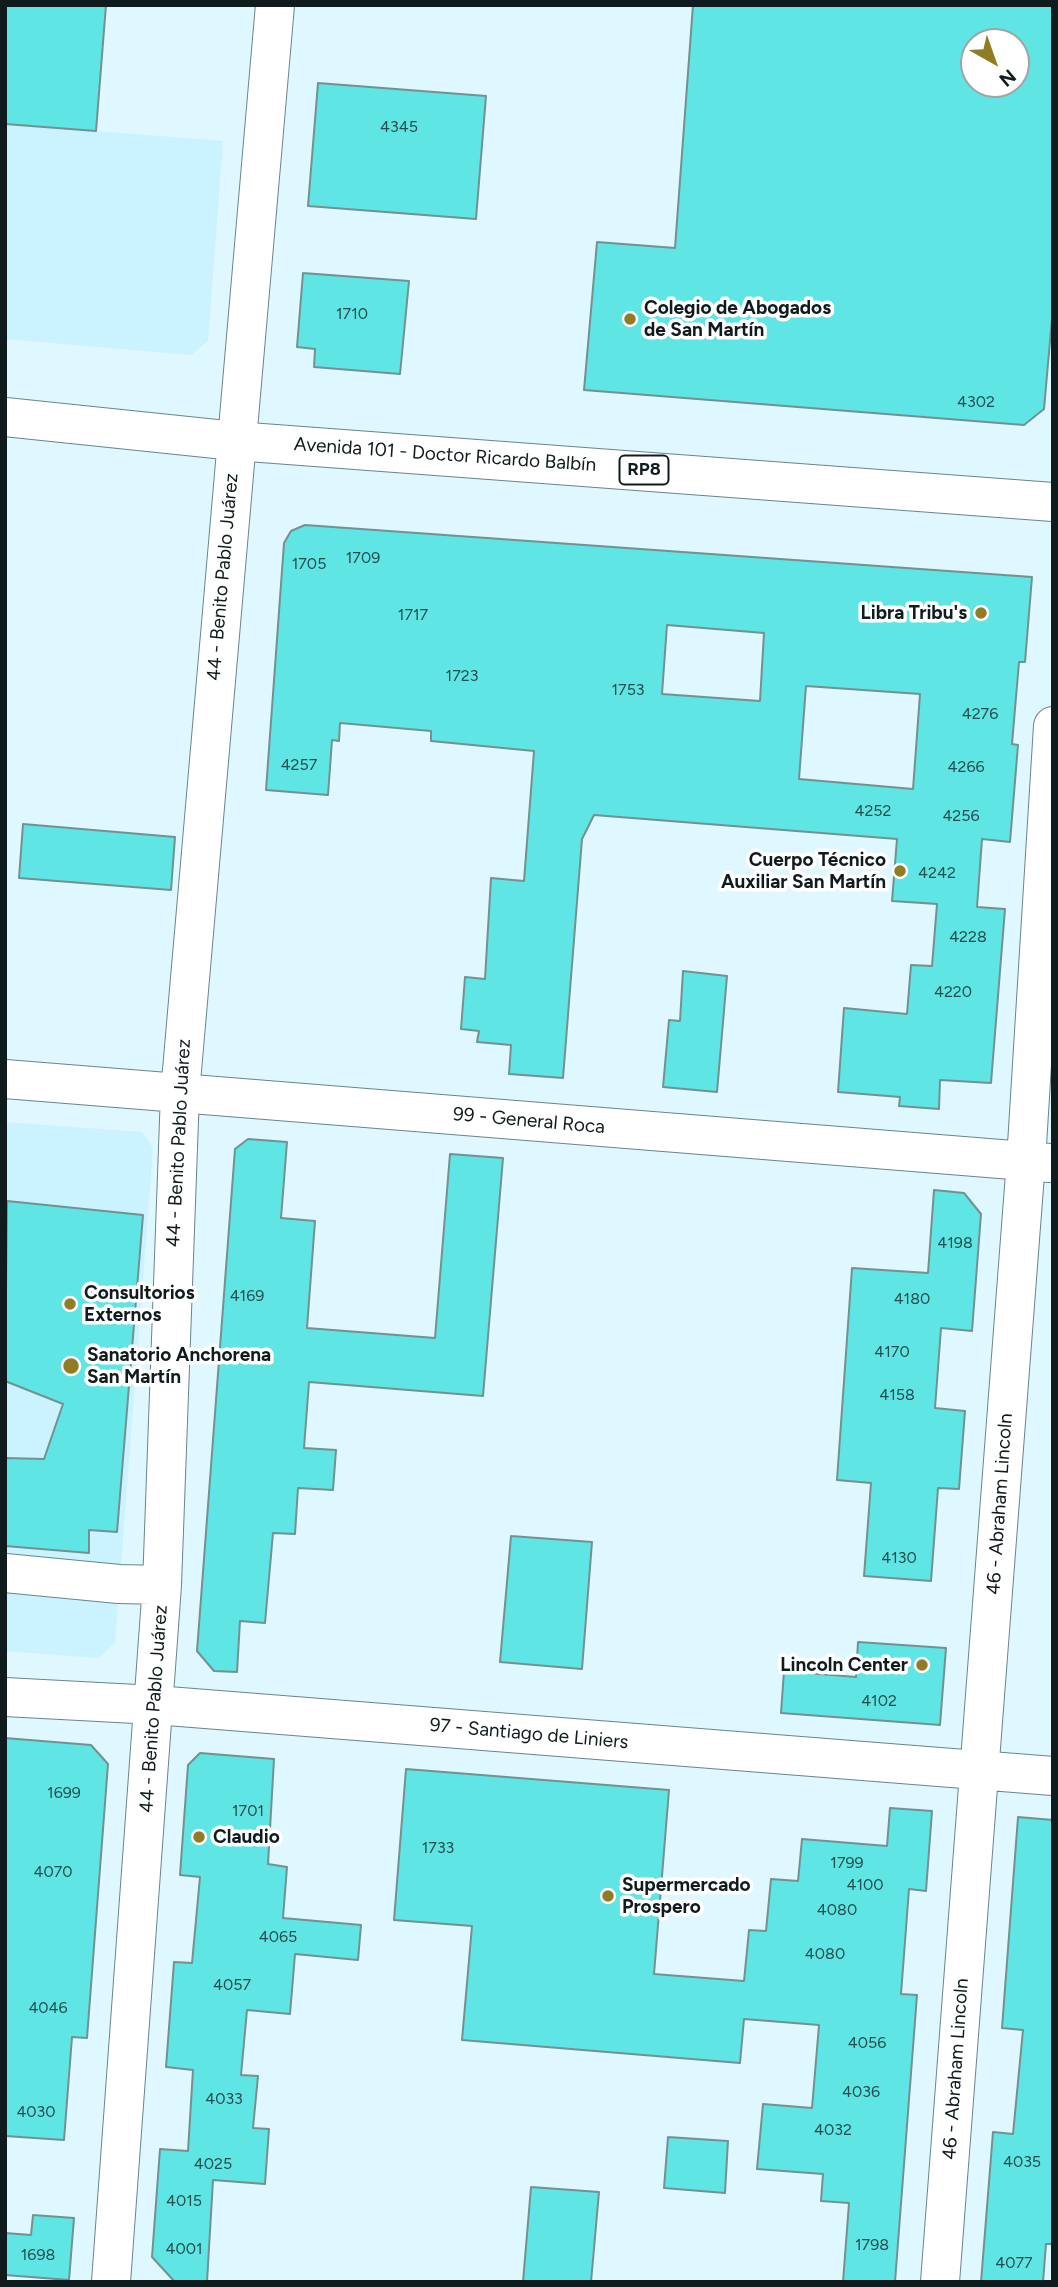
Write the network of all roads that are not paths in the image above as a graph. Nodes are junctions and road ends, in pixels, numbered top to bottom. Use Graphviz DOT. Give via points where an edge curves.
graph roads {
  1 [pos="275,5"];
  2 [pos="5,417"];
  3 [pos="235,441"];
  4 [pos="1053,502"];
  5 [pos="1053,726"];
  6 [pos="5,1079"];
  7 [pos="180,1093"];
  8 [pos="1040,1162"];
  9 [pos="5,1573"];
  10 [pos="162,1585"];
  11 [pos="5,1697"];
  12 [pos="155,1705"];
  13 [pos="980,1770"];
  14 [pos="1053,1776"];
  15 [pos="111,2282"];
  16 [pos="940,2282"];
  1 -- 3 [label="street, 44 - Benito Pablo Juárez"];
  2 -- 3 [label="street, Avenida 101 - Doctor Ricardo Balbín / RP8"];
  3 -- 4 [label="street, Avenida 101 - Doctor Ricardo Balbín / RP8"];
  3 -- 7 [label="street, 44 - Benito Pablo Juárez"];
  5 -- 8 [label="street, 46 - Abraham Lincoln"];
  6 -- 7 [label="street, 99 - General Roca"];
  7 -- 8 [label="street, 99 - General Roca"];
  7 -- 10 [label="street, 44 - Benito Pablo Juárez"];
  8 -- 13 [label="street, 46 - Abraham Lincoln"];
  9 -- 10 [label="street"];
  10 -- 12 [label="street, 44 - Benito Pablo Juárez"];
  11 -- 12 [label="street, 97 - Santiago de Liniers"];
  12 -- 13 [label="street, 97 - Santiago de Liniers"];
  12 -- 15 [label="street, 44 - Benito Pablo Juárez"];
  13 -- 14 [label="street, 97 - Santiago de Liniers"];
  13 -- 16 [label="street, 46 - Abraham Lincoln"];
}
